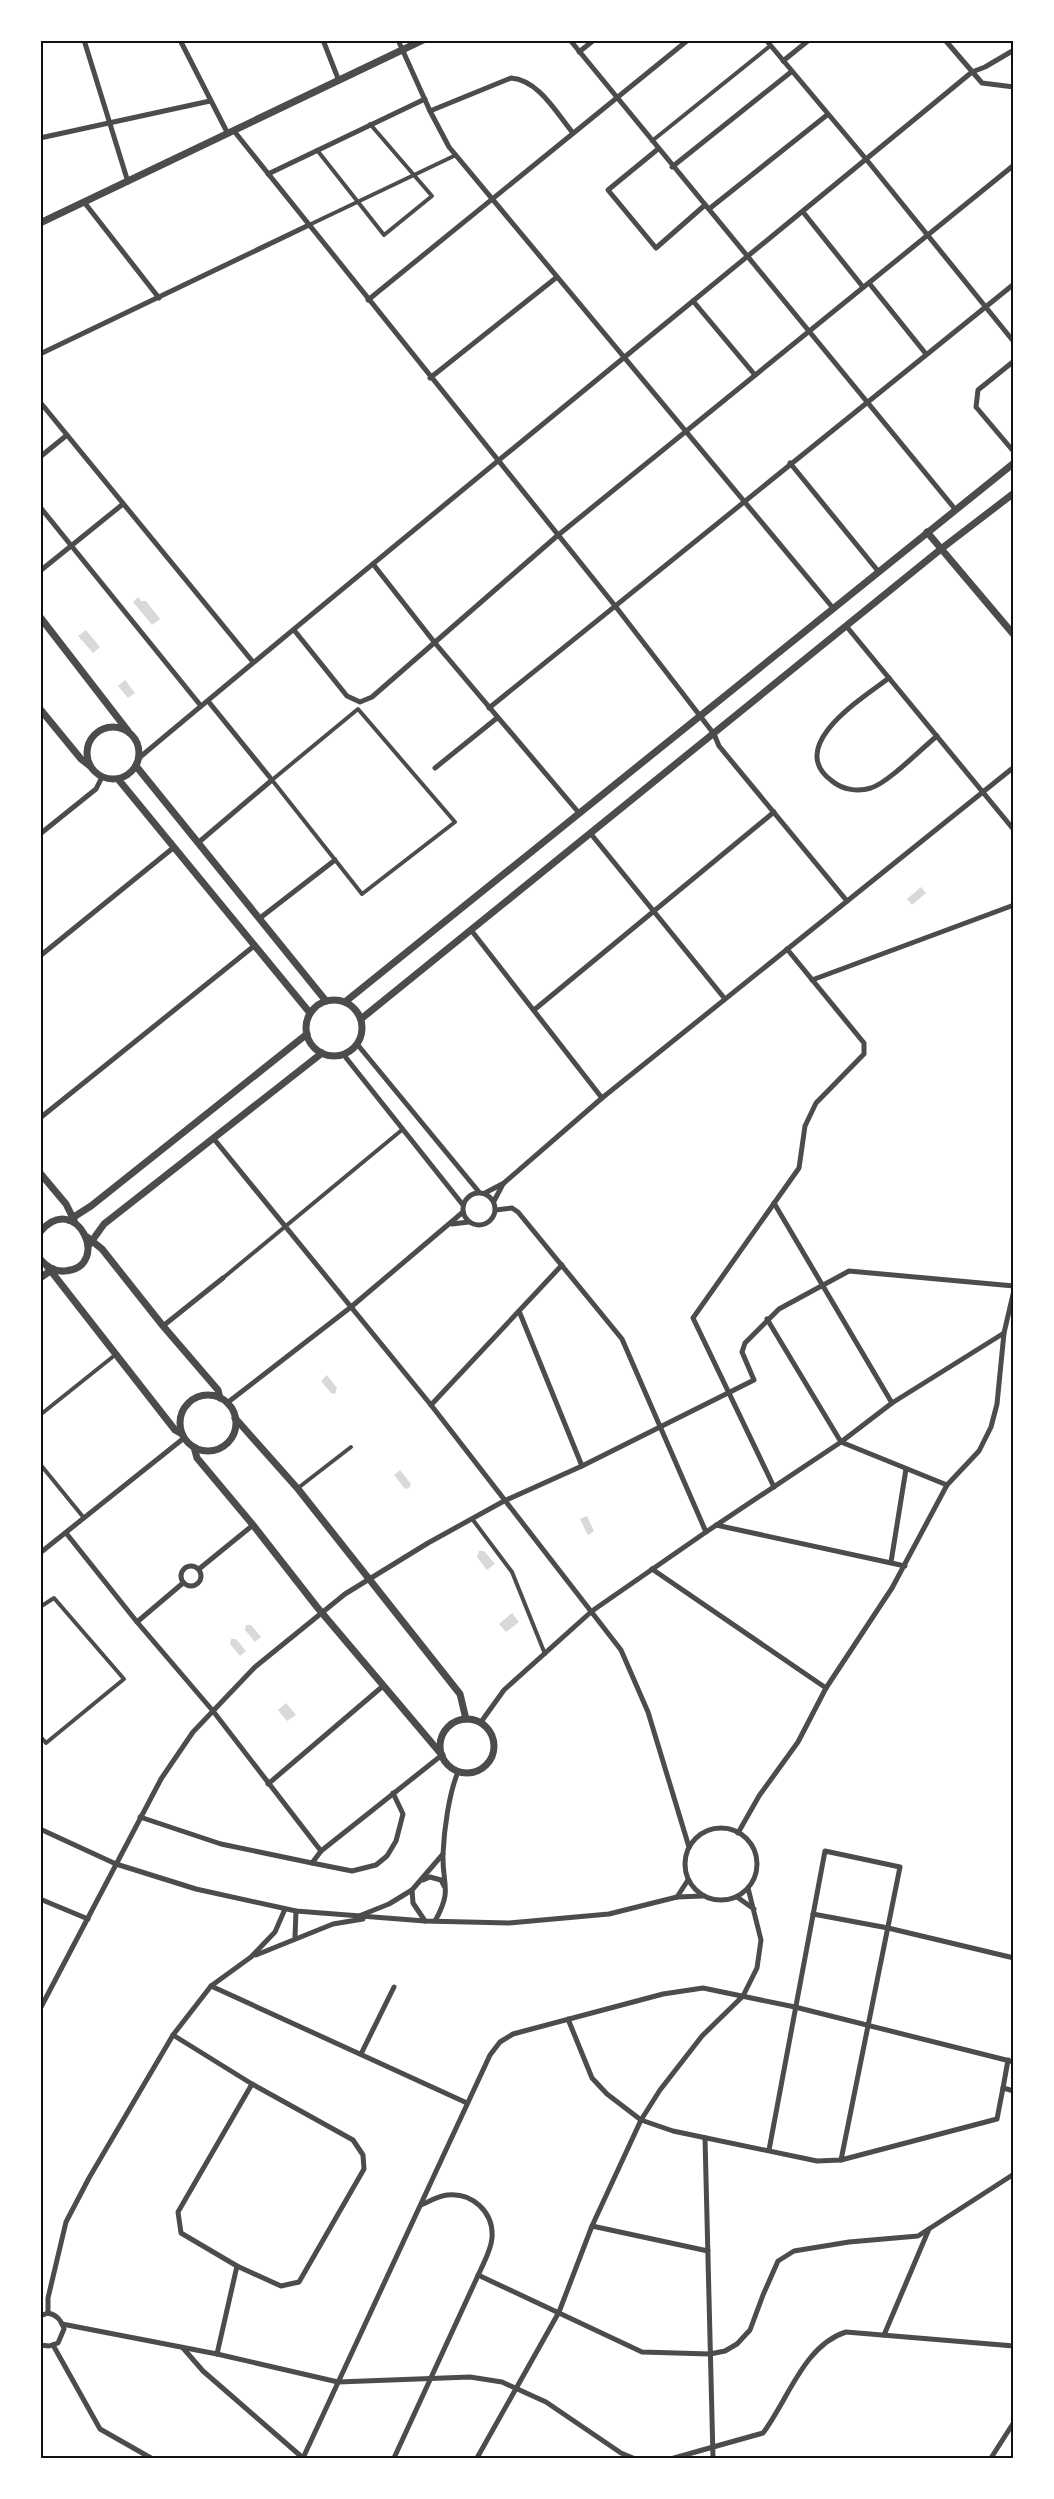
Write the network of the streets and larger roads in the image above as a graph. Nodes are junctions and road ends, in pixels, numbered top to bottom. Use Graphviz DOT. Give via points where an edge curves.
graph roads {
  1 [pos="84,40"];
  2 [pos="180,40"];
  3 [pos="323,40"];
  4 [pos="398,40"];
  5 [pos="423,40"];
  6 [pos="570,40"];
  7 [pos="594,40"];
  8 [pos="688,40"];
  9 [pos="808,40"];
  10 [pos="945,40"];
  11 [pos="768,43"];
  12 [pos="402,50"];
  13 [pos="1014,50"];
  14 [pos="579,52"];
  15 [pos="783,61"];
  16 [pos="791,72"];
  17 [pos="972,72"];
  18 [pos="339,81"];
  19 [pos="1014,87"];
  20 [pos="618,98"];
  21 [pos="424,99"];
  22 [pos="210,100"];
  23 [pos="430,111"];
  24 [pos="826,115"];
  25 [pos="110,122"];
  26 [pos="370,124"];
  27 [pos="231,132"];
  28 [pos="573,133"];
  29 [pos="40,138"];
  30 [pos="651,141"];
  31 [pos="658,149"];
  32 [pos="317,150"];
  33 [pos="456,155"];
  34 [pos="866,159"];
  35 [pos="1014,165"];
  36 [pos="672,167"];
  37 [pos="268,174"];
  38 [pos="414,175"];
  39 [pos="128,182"];
  40 [pos="493,199"];
  41 [pos="84,202"];
  42 [pos="358,202"];
  43 [pos="707,207"];
  44 [pos="803,212"];
  45 [pos="40,223"];
  46 [pos="309,225"];
  47 [pos="926,234"];
  48 [pos="748,257"];
  49 [pos="557,277"];
  50 [pos="1014,284"];
  51 [pos="866,285"];
  52 [pos="159,298"];
  53 [pos="368,300"];
  54 [pos="693,301"];
  55 [pos="985,307"];
  56 [pos="809,332"];
  57 [pos="1014,342"];
  58 [pos="40,354"];
  59 [pos="926,354"];
  60 [pos="624,355"];
  61 [pos="1014,361"];
  62 [pos="755,375"];
  63 [pos="430,378"];
  64 [pos="40,402"];
  65 [pos="866,402"];
  66 [pos="685,432"];
  67 [pos="67,435"];
  68 [pos="1014,452"];
  69 [pos="40,457"];
  70 [pos="498,462"];
  71 [pos="790,463"];
  72 [pos="1014,463"];
  73 [pos="1014,493"];
  74 [pos="744,501"];
  75 [pos="123,504"];
  76 [pos="40,507"];
  77 [pos="955,509"];
  78 [pos="927,532"];
  79 [pos="557,536"];
  80 [pos="73,545"];
  81 [pos="941,549"];
  82 [pos="373,564"];
  83 [pos="878,571"];
  84 [pos="40,572"];
  85 [pos="616,608"];
  86 [pos="833,608"];
  87 [pos="40,617"];
  88 [pos="847,627"];
  89 [pos="294,630"];
  90 [pos="1014,635"];
  91 [pos="435,643"];
  92 [pos="253,662"];
  93 [pos="889,678"];
  94 [pos="208,701"];
  95 [pos="201,706"];
  96 [pos="489,708"];
  97 [pos="40,709"];
  98 [pos="699,716"];
  99 [pos="497,718"];
  100 [pos="130,733"];
  101 [pos="714,734"];
  102 [pos="937,736"];
  103 [pos="139,758"];
  104 [pos="90,766"];
  105 [pos="136,766"];
  106 [pos="1014,767"];
  107 [pos="435,768"];
  108 [pos="102,777"];
  109 [pos="118,779"];
  110 [pos="272,780"];
  111 [pos="982,792"];
  112 [pos="774,812"];
  113 [pos="579,813"];
  114 [pos="1014,830"];
  115 [pos="40,834"];
  116 [pos="591,834"];
  117 [pos="199,842"];
  118 [pos="173,848"];
  119 [pos="335,860"];
  120 [pos="847,902"];
  121 [pos="1014,905"];
  122 [pos="652,911"];
  123 [pos="260,918"];
  124 [pos="471,930"];
  125 [pos="254,946"];
  126 [pos="787,949"];
  127 [pos="40,956"];
  128 [pos="812,980"];
  129 [pos="725,999"];
  130 [pos="326,1001"];
  131 [pos="345,1002"];
  132 [pos="534,1010"];
  133 [pos="310,1013"];
  134 [pos="361,1019"];
  135 [pos="307,1034"];
  136 [pos="357,1044"];
  137 [pos="322,1053"];
  138 [pos="343,1054"];
  139 [pos="602,1098"];
  140 [pos="40,1118"];
  141 [pos="403,1128"];
  142 [pos="214,1139"];
  143 [pos="40,1173"];
  144 [pos="504,1182"];
  145 [pos="482,1192"];
  146 [pos="494,1201"];
  147 [pos="774,1203"];
  148 [pos="463,1204"];
  149 [pos="496,1210"];
  150 [pos="463,1212"];
  151 [pos="72,1220"];
  152 [pos="469,1222"];
  153 [pos="452,1224"];
  154 [pos="286,1226"];
  155 [pos="40,1232"];
  156 [pos="89,1241"];
  157 [pos="40,1259"];
  158 [pos="562,1265"];
  159 [pos="50,1269"];
  160 [pos="40,1278"];
  161 [pos="224,1278"];
  162 [pos="821,1285"];
  163 [pos="1014,1288"];
  164 [pos="351,1307"];
  165 [pos="519,1311"];
  166 [pos="767,1319"];
  167 [pos="163,1326"];
  168 [pos="1004,1333"];
  169 [pos="116,1354"];
  170 [pos="729,1392"];
  171 [pos="220,1398"];
  172 [pos="227,1403"];
  173 [pos="892,1403"];
  174 [pos="431,1405"];
  175 [pos="40,1415"];
  176 [pos="235,1418"];
  177 [pos="661,1427"];
  178 [pos="183,1436"];
  179 [pos="841,1442"];
  180 [pos="194,1447"];
  181 [pos="351,1447"];
  182 [pos="40,1464"];
  183 [pos="582,1466"];
  184 [pos="906,1468"];
  185 [pos="947,1485"];
  186 [pos="774,1487"];
  187 [pos="298,1489"];
  188 [pos="504,1501"];
  189 [pos="84,1518"];
  190 [pos="473,1520"];
  191 [pos="253,1525"];
  192 [pos="716,1525"];
  193 [pos="706,1532"];
  194 [pos="66,1533"];
  195 [pos="40,1553"];
  196 [pos="891,1562"];
  197 [pos="905,1566"];
  198 [pos="199,1569"];
  199 [pos="652,1569"];
  200 [pos="369,1579"];
  201 [pos="183,1582"];
  202 [pos="40,1607"];
  203 [pos="592,1611"];
  204 [pos="321,1612"];
  205 [pos="137,1622"];
  206 [pos="545,1654"];
  207 [pos="383,1686"];
  208 [pos="826,1688"];
  209 [pos="213,1711"];
  210 [pos="466,1719"];
  211 [pos="480,1722"];
  212 [pos="40,1736"];
  213 [pos="442,1755"];
  214 [pos="458,1772"];
  215 [pos="267,1784"];
  216 [pos="393,1793"];
  217 [pos="140,1817"];
  218 [pos="40,1828"];
  219 [pos="738,1833"];
  220 [pos="689,1846"];
  221 [pos="321,1851"];
  222 [pos="443,1854"];
  223 [pos="312,1863"];
  224 [pos="116,1864"];
  225 [pos="688,1880"];
  226 [pos="421,1881"];
  227 [pos="748,1888"];
  228 [pos="412,1890"];
  229 [pos="446,1891"];
  230 [pos="704,1896"];
  231 [pos="676,1897"];
  232 [pos="737,1897"];
  233 [pos="40,1899"];
  234 [pos="285,1909"];
  235 [pos="754,1909"];
  236 [pos="296,1911"];
  237 [pos="813,1914"];
  238 [pos="358,1917"];
  239 [pos="370,1918"];
  240 [pos="88,1919"];
  241 [pos="425,1921"];
  242 [pos="435,1921"];
  243 [pos="888,1928"];
  244 [pos="295,1937"];
  245 [pos="251,1957"];
  246 [pos="1014,1958"];
  247 [pos="211,1986"];
  248 [pos="393,1987"];
  249 [pos="743,1996"];
  250 [pos="795,2007"];
  251 [pos="40,2009"];
  252 [pos="568,2019"];
  253 [pos="868,2026"];
  254 [pos="173,2035"];
  255 [pos="361,2054"];
  256 [pos="1011,2061"];
  257 [pos="252,2084"];
  258 [pos="1003,2088"];
  259 [pos="1014,2091"];
  260 [pos="467,2103"];
  261 [pos="641,2120"];
  262 [pos="705,2138"];
  263 [pos="769,2150"];
  264 [pos="841,2160"];
  265 [pos="1014,2174"];
  266 [pos="420,2206"];
  267 [pos="592,2226"];
  268 [pos="928,2229"];
  269 [pos="708,2250"];
  270 [pos="237,2265"];
  271 [pos="478,2275"];
  272 [pos="559,2312"];
  273 [pos="48,2313"];
  274 [pos="40,2316"];
  275 [pos="62,2324"];
  276 [pos="884,2335"];
  277 [pos="40,2345"];
  278 [pos="53,2345"];
  279 [pos="1014,2346"];
  280 [pos="183,2348"];
  281 [pos="217,2354"];
  282 [pos="710,2355"];
  283 [pos="432,2377"];
  284 [pos="338,2382"];
  285 [pos="515,2388"];
  286 [pos="1014,2422"];
  287 [pos="712,2447"];
  288 [pos="151,2458"];
  289 [pos="303,2458"];
  290 [pos="394,2458"];
  291 [pos="477,2458"];
  292 [pos="633,2458"];
  293 [pos="674,2458"];
  294 [pos="713,2458"];
  295 [pos="992,2458"];
  1 -- 25 [label="street"];
  2 -- 22 [label="street"];
  3 -- 18 [label="street"];
  4 -- 12 [label="street"];
  5 -- 12 [label="street"];
  6 -- 14 [label="street"];
  7 -- 14 [label="street"];
  8 -- 20 [label="street"];
  9 -- 15 [label="street"];
  10 -- 17 [label="street"];
  11 -- 15 [label="street"];
  11 -- 30 [label="street"];
  12 -- 18 [label="street"];
  12 -- 21 [label="street"];
  13 -- 17 [label="street"];
  14 -- 20 [label="street"];
  15 -- 16 [label="street"];
  16 -- 24 [label="street"];
  16 -- 36 [label="street"];
  17 -- 19 [label="street" via="982,83"];
  17 -- 34 [label="street"];
  18 -- 27 [label="street"];
  20 -- 28 [label="street"];
  20 -- 30 [label="street"];
  21 -- 23 [label="street"];
  21 -- 26 [label="street"];
  22 -- 25 [label="street"];
  22 -- 27 [label="street"];
  23 -- 28 [label="street" via="512,78 522,79 532,85"];
  23 -- 33 [label="street"];
  24 -- 34 [label="street"];
  24 -- 43 [label="street"];
  25 -- 29 [label="street"];
  25 -- 39 [label="street"];
  26 -- 32 [label="street"];
  26 -- 38 [label="street"];
  27 -- 37 [label="street"];
  27 -- 39 [label="street"];
  28 -- 40 [label="street"];
  30 -- 31 [label="street"];
  31 -- 36 [label="street"];
  31 -- 43 [label="street" via="608,190 656,248"];
  32 -- 37 [label="street"];
  32 -- 42 [label="street"];
  33 -- 38 [label="street"];
  33 -- 40 [label="street"];
  34 -- 44 [label="street"];
  34 -- 47 [label="street"];
  35 -- 47 [label="street"];
  36 -- 43 [label="street"];
  37 -- 46 [label="street"];
  38 -- 42 [label="street"];
  38 -- 42 [label="street" via="432,196 384,235"];
  39 -- 41 [label="street"];
  40 -- 49 [label="street"];
  40 -- 53 [label="street"];
  41 -- 45 [label="street"];
  41 -- 52 [label="street"];
  42 -- 46 [label="street"];
  43 -- 48 [label="street"];
  44 -- 48 [label="street"];
  44 -- 51 [label="street"];
  46 -- 52 [label="street"];
  46 -- 53 [label="street"];
  47 -- 51 [label="street"];
  47 -- 55 [label="street"];
  48 -- 54 [label="street"];
  48 -- 56 [label="street"];
  49 -- 60 [label="street"];
  49 -- 63 [label="street"];
  50 -- 55 [label="street"];
  51 -- 56 [label="street"];
  51 -- 59 [label="street"];
  52 -- 58 [label="street"];
  53 -- 63 [label="street"];
  54 -- 60 [label="street"];
  54 -- 62 [label="street"];
  55 -- 57 [label="street"];
  55 -- 59 [label="street"];
  56 -- 62 [label="street"];
  56 -- 65 [label="street"];
  59 -- 65 [label="street"];
  60 -- 66 [label="street"];
  60 -- 70 [label="street"];
  61 -- 68 [label="street" via="978,390 976,408"];
  62 -- 66 [label="street"];
  63 -- 70 [label="street"];
  64 -- 67 [label="street"];
  65 -- 71 [label="street"];
  65 -- 77 [label="street"];
  66 -- 74 [label="street"];
  66 -- 79 [label="street"];
  67 -- 69 [label="street"];
  67 -- 75 [label="street"];
  70 -- 79 [label="street"];
  70 -- 82 [label="street"];
  71 -- 74 [label="street"];
  71 -- 83 [label="street"];
  72 -- 77 [label="street"];
  73 -- 81 [label="street"];
  74 -- 85 [label="street"];
  74 -- 86 [label="street"];
  75 -- 80 [label="street"];
  75 -- 92 [label="street"];
  76 -- 80 [label="street"];
  77 -- 78 [label="street"];
  78 -- 81 [label="street"];
  78 -- 83 [label="street"];
  79 -- 85 [label="street"];
  79 -- 91 [label="street"];
  80 -- 84 [label="street"];
  80 -- 95 [label="street"];
  81 -- 88 [label="street"];
  81 -- 90 [label="street"];
  82 -- 89 [label="street"];
  82 -- 91 [label="street"];
  83 -- 86 [label="street"];
  85 -- 96 [label="street"];
  85 -- 98 [label="street"];
  86 -- 98 [label="street"];
  87 -- 100 [label="street"];
  88 -- 93 [label="street"];
  88 -- 101 [label="street"];
  89 -- 91 [label="street" via="347,696 360,702 372,697"];
  89 -- 92 [label="street"];
  91 -- 96 [label="street"];
  92 -- 94 [label="street"];
  93 -- 102 [label="street"];
  93 -- 102 [label="street" via="826,729 818,750 824,773 839,786 851,790 874,787"];
  94 -- 95 [label="street"];
  94 -- 110 [label="street"];
  95 -- 103 [label="street"];
  96 -- 99 [label="street"];
  97 -- 104 [label="street"];
  98 -- 101 [label="street"];
  98 -- 113 [label="street"];
  99 -- 107 [label="street"];
  99 -- 113 [label="street"];
  100 -- 103 [label="street" via="137,742"];
  100 -- 104 [label="street" via="121,728 100,730 87,746"];
  101 -- 112 [label="street" via="719,746"];
  101 -- 116 [label="street"];
  102 -- 111 [label="street"];
  103 -- 105 [label="street"];
  104 -- 108 [label="street"];
  105 -- 109 [label="street"];
  105 -- 117 [label="street"];
  106 -- 111 [label="street"];
  108 -- 109 [label="street"];
  108 -- 115 [label="street" via="96,789"];
  109 -- 118 [label="street"];
  110 -- 117 [label="street"];
  110 -- 119 [label="street"];
  110 -- 119 [label="street" via="358,709 455,822 362,894"];
  111 -- 114 [label="street"];
  111 -- 120 [label="street"];
  112 -- 120 [label="street"];
  112 -- 122 [label="street"];
  113 -- 131 [label="street"];
  116 -- 122 [label="street"];
  116 -- 124 [label="street"];
  117 -- 123 [label="street"];
  118 -- 125 [label="street"];
  118 -- 127 [label="street"];
  119 -- 123 [label="street"];
  120 -- 126 [label="street"];
  121 -- 128 [label="street"];
  122 -- 129 [label="street"];
  122 -- 132 [label="street"];
  123 -- 130 [label="street"];
  124 -- 132 [label="street"];
  124 -- 134 [label="street"];
  125 -- 133 [label="street"];
  125 -- 140 [label="street"];
  126 -- 128 [label="street"];
  126 -- 129 [label="street"];
  128 -- 147 [label="street" via="864,1043 864,1054 816,1103 805,1126 799,1168"];
  129 -- 139 [label="street"];
  130 -- 131 [label="street"];
  130 -- 133 [label="street"];
  131 -- 134 [label="street"];
  132 -- 139 [label="street"];
  133 -- 135 [label="street"];
  134 -- 136 [label="street"];
  135 -- 137 [label="street"];
  135 -- 151 [label="street"];
  136 -- 138 [label="street"];
  136 -- 145 [label="street"];
  137 -- 138 [label="street"];
  137 -- 142 [label="street"];
  138 -- 141 [label="street"];
  139 -- 144 [label="street"];
  141 -- 148 [label="street"];
  141 -- 154 [label="street"];
  142 -- 154 [label="street"];
  142 -- 156 [label="street" via="104,1224"];
  143 -- 151 [label="street" via="66,1204"];
  144 -- 145 [label="street"];
  144 -- 146 [label="street"];
  145 -- 146 [label="street"];
  145 -- 148 [label="street" via="471,1194"];
  146 -- 149 [label="street"];
  147 -- 162 [label="street"];
  147 -- 170 [label="street" via="693,1318"];
  148 -- 150 [label="street"];
  149 -- 152 [label="street" via="485,1224"];
  149 -- 158 [label="street" via="512,1208 518,1212"];
  150 -- 152 [label="street"];
  150 -- 153 [label="street"];
  151 -- 155 [label="street" via="53,1221"];
  151 -- 156 [label="street"];
  152 -- 153 [label="street"];
  153 -- 164 [label="street"];
  154 -- 161 [label="street"];
  154 -- 164 [label="street"];
  156 -- 159 [label="street" via="77,1267"];
  156 -- 167 [label="street" via="102,1249"];
  157 -- 159 [label="street"];
  158 -- 165 [label="street"];
  158 -- 177 [label="street" via="622,1339"];
  159 -- 160 [label="street"];
  159 -- 169 [label="street"];
  161 -- 167 [label="street"];
  162 -- 163 [label="street" via="849,1271"];
  162 -- 166 [label="street"];
  162 -- 173 [label="street"];
  163 -- 168 [label="street"];
  164 -- 172 [label="street"];
  164 -- 174 [label="street"];
  165 -- 174 [label="street"];
  165 -- 183 [label="street"];
  166 -- 170 [label="street" via="745,1343 742,1352 754,1380"];
  166 -- 179 [label="street"];
  167 -- 171 [label="street" via="218,1390"];
  168 -- 173 [label="street"];
  168 -- 185 [label="street" via="991,1427 979,1451"];
  169 -- 175 [label="street"];
  169 -- 178 [label="street"];
  170 -- 177 [label="street"];
  170 -- 186 [label="street"];
  171 -- 172 [label="street"];
  171 -- 178 [label="street" via="203,1396 188,1404 180,1419"];
  172 -- 176 [label="street"];
  173 -- 179 [label="street"];
  174 -- 188 [label="street"];
  176 -- 180 [label="street" via="235,1429 225,1445 207,1451"];
  176 -- 187 [label="street"];
  177 -- 183 [label="street"];
  177 -- 193 [label="street"];
  178 -- 180 [label="street"];
  178 -- 189 [label="street"];
  179 -- 184 [label="street"];
  179 -- 186 [label="street"];
  180 -- 191 [label="street" via="197,1458"];
  181 -- 187 [label="street"];
  182 -- 189 [label="street"];
  183 -- 188 [label="street"];
  184 -- 185 [label="street"];
  184 -- 196 [label="street"];
  185 -- 197 [label="street"];
  186 -- 192 [label="street"];
  187 -- 200 [label="street"];
  188 -- 190 [label="street"];
  188 -- 203 [label="street"];
  189 -- 194 [label="street"];
  190 -- 200 [label="street"];
  190 -- 206 [label="street" via="512,1572"];
  191 -- 198 [label="street"];
  191 -- 204 [label="street"];
  192 -- 193 [label="street"];
  192 -- 196 [label="street"];
  193 -- 199 [label="street"];
  194 -- 195 [label="street"];
  194 -- 205 [label="street"];
  196 -- 197 [label="street"];
  197 -- 208 [label="street"];
  198 -- 201 [label="street" via="184,1568"];
  198 -- 201 [label="street" via="202,1574 198,1584 188,1586"];
  199 -- 203 [label="street"];
  199 -- 208 [label="street"];
  200 -- 204 [label="street"];
  200 -- 210 [label="street" via="460,1694"];
  201 -- 205 [label="street"];
  202 -- 212 [label="street" via="54,1598 124,1679 46,1743"];
  203 -- 206 [label="street"];
  203 -- 220 [label="street" via="621,1650 648,1712"];
  204 -- 207 [label="street"];
  204 -- 209 [label="street" via="255,1668"];
  205 -- 209 [label="street"];
  206 -- 211 [label="street" via="504,1690"];
  207 -- 213 [label="street"];
  207 -- 215 [label="street"];
  208 -- 219 [label="street" via="798,1742"];
  209 -- 215 [label="street"];
  209 -- 217 [label="street" via="160,1779"];
  210 -- 211 [label="street"];
  210 -- 213 [label="street" via="446,1728"];
  211 -- 214 [label="street" via="494,1739 492,1757 474,1772"];
  213 -- 214 [label="street"];
  213 -- 216 [label="street"];
  214 -- 222 [label="street"];
  215 -- 221 [label="street"];
  216 -- 221 [label="street"];
  216 -- 223 [label="street" via="403,1814 396,1841 387,1856 376,1865 352,1871"];
  217 -- 223 [label="street" via="221,1844"];
  217 -- 224 [label="street"];
  218 -- 224 [label="street"];
  219 -- 220 [label="street" via="728,1829 708,1831"];
  219 -- 227 [label="street" via="752,1846 756,1857 754,1879"];
  220 -- 225 [label="street" via="685,1861"];
  221 -- 223 [label="street"];
  222 -- 226 [label="street"];
  222 -- 229 [label="street"];
  224 -- 234 [label="street" via="196,1889"];
  224 -- 240 [label="street"];
  225 -- 230 [label="street"];
  225 -- 231 [label="street"];
  226 -- 228 [label="street"];
  226 -- 229 [label="street" via="430,1877 441,1880"];
  227 -- 232 [label="street"];
  227 -- 235 [label="street"];
  228 -- 238 [label="street"];
  228 -- 241 [label="street" via="413,1904"];
  229 -- 242 [label="street" via="446,1903"];
  230 -- 231 [label="street"];
  230 -- 232 [label="street" via="714,1900"];
  231 -- 242 [label="street" via="609,1914 558,1920"];
  232 -- 235 [label="street"];
  233 -- 240 [label="street"];
  234 -- 236 [label="street"];
  234 -- 245 [label="street" via="275,1932"];
  235 -- 249 [label="street" via="761,1940 757,1968"];
  236 -- 238 [label="street"];
  236 -- 244 [label="street"];
  237 -- 243 [label="street"];
  237 -- 243 [label="street" via="825,1851 900,1867"];
  237 -- 250 [label="street"];
  238 -- 239 [label="street"];
  239 -- 241 [label="street"];
  239 -- 244 [label="street" via="333,1924"];
  240 -- 251 [label="street"];
  241 -- 242 [label="street"];
  243 -- 246 [label="street"];
  243 -- 253 [label="street"];
  244 -- 245 [label="street"];
  245 -- 247 [label="street"];
  247 -- 254 [label="street"];
  247 -- 255 [label="street"];
  248 -- 255 [label="street"];
  249 -- 250 [label="street"];
  249 -- 252 [label="street" via="703,1988 663,1994"];
  249 -- 261 [label="street" via="702,2036"];
  250 -- 253 [label="street"];
  250 -- 263 [label="street"];
  252 -- 260 [label="street" via="513,2034 500,2042"];
  252 -- 261 [label="street" via="592,2078"];
  253 -- 256 [label="street"];
  253 -- 264 [label="street"];
  254 -- 257 [label="street"];
  254 -- 273 [label="street" via="66,2222"];
  255 -- 260 [label="street"];
  256 -- 258 [label="street"];
  257 -- 270 [label="street" via="178,2212 181,2233"];
  257 -- 270 [label="street" via="353,2140 363,2155 364,2169 298,2282 281,2286"];
  258 -- 259 [label="street"];
  258 -- 264 [label="street" via="997,2119"];
  260 -- 266 [label="street"];
  261 -- 262 [label="street"];
  261 -- 267 [label="street"];
  262 -- 263 [label="street"];
  262 -- 269 [label="street"];
  263 -- 264 [label="street" via="817,2161"];
  265 -- 268 [label="street"];
  266 -- 271 [label="street" via="450,2194 471,2199 482,2207 492,2235"];
  266 -- 284 [label="street"];
  267 -- 269 [label="street"];
  267 -- 272 [label="street"];
  268 -- 276 [label="street"];
  268 -- 282 [label="street" via="918,2236 794,2251 778,2261 750,2330 737,2344"];
  269 -- 282 [label="street"];
  270 -- 281 [label="street"];
  271 -- 272 [label="street"];
  271 -- 283 [label="street"];
  272 -- 282 [label="street" via="642,2352"];
  272 -- 285 [label="street"];
  273 -- 274 [label="street"];
  273 -- 275 [label="street"];
  275 -- 278 [label="street" via="61,2339"];
  275 -- 280 [label="street"];
  276 -- 279 [label="street"];
  276 -- 287 [label="street" via="846,2332 833,2336 810,2360 763,2433"];
  277 -- 278 [label="street"];
  278 -- 288 [label="street" via="100,2429"];
  280 -- 281 [label="street"];
  280 -- 289 [label="street" via="203,2371"];
  281 -- 284 [label="street"];
  282 -- 287 [label="street"];
  283 -- 284 [label="street"];
  283 -- 285 [label="street" via="470,2377"];
  283 -- 290 [label="street"];
  284 -- 289 [label="street"];
  285 -- 291 [label="street"];
  285 -- 292 [label="street" via="546,2402"];
  286 -- 295 [label="street"];
  287 -- 293 [label="street"];
  287 -- 294 [label="street"];
}
